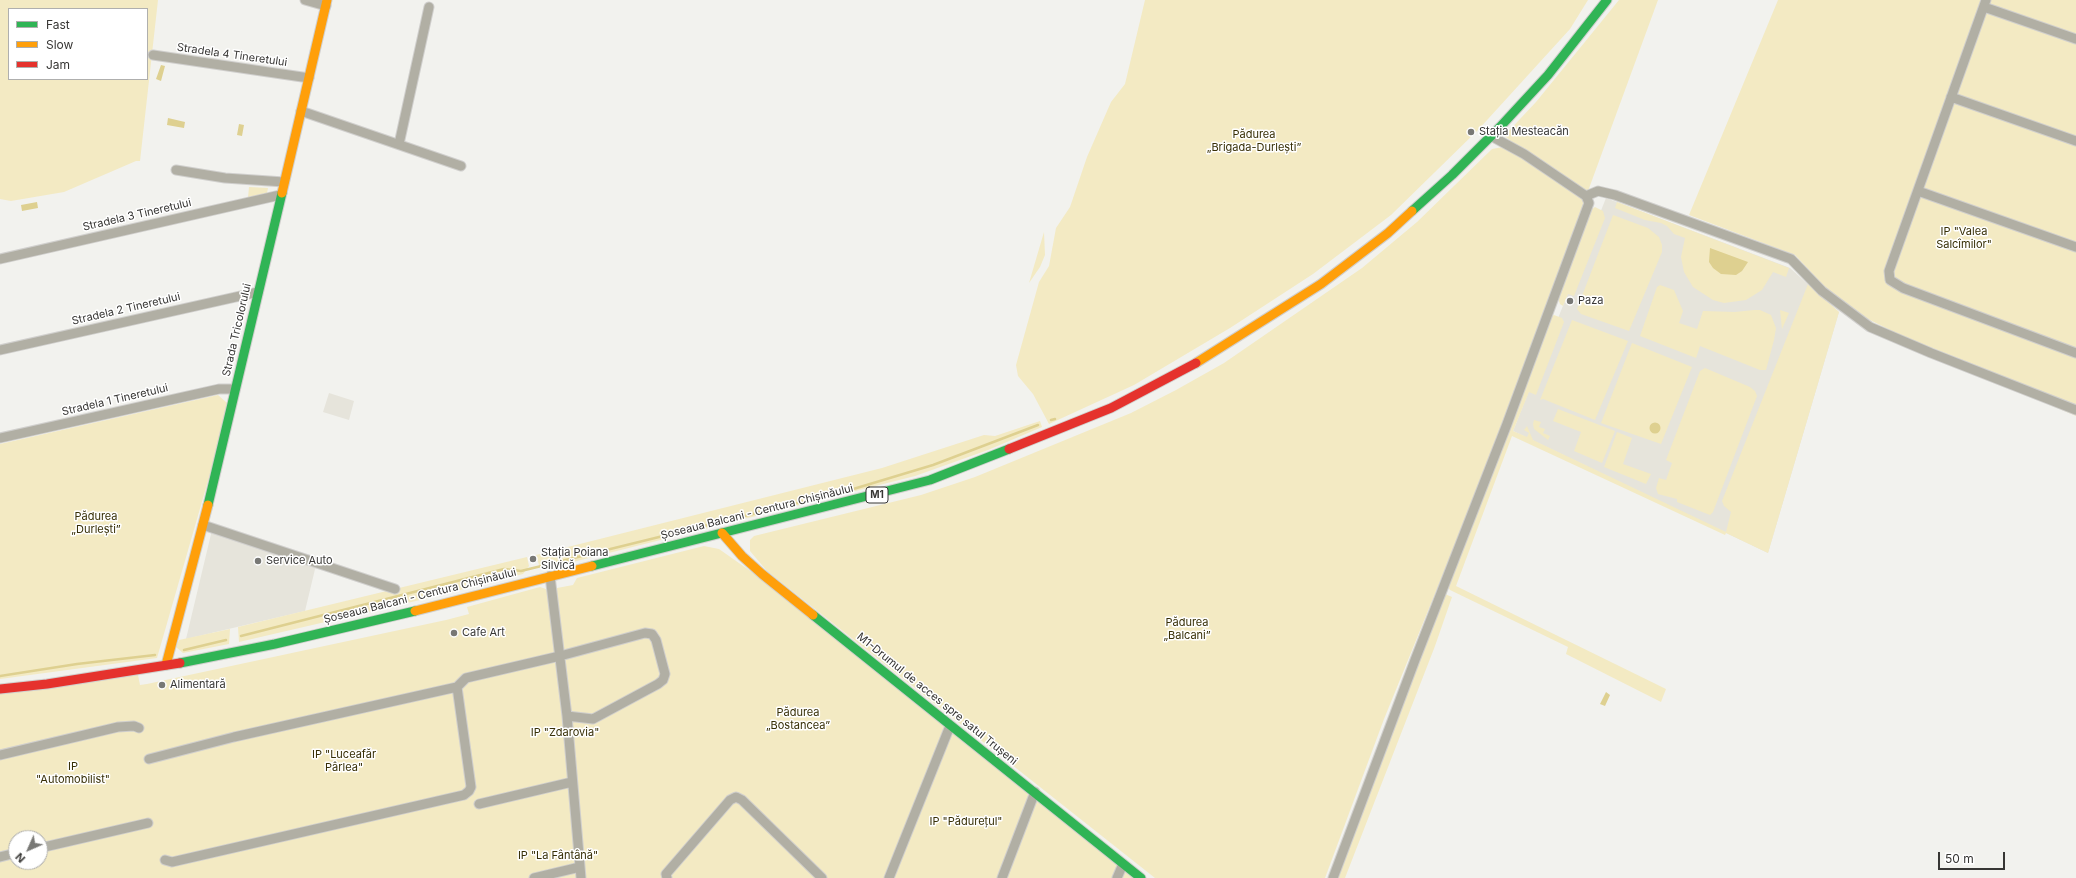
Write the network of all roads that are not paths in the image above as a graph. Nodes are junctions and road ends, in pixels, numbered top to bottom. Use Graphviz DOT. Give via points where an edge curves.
graph roads {
  1 [pos="305,0"];
  2 [pos="1607,0"];
  3 [pos="326,3"];
  4 [pos="1985,3"];
  5 [pos="429,7"];
  6 [pos="2076,40"];
  7 [pos="153,55"];
  8 [pos="309,78"];
  9 [pos="1952,97"];
  10 [pos="301,111"];
  11 [pos="1491,136"];
  12 [pos="2076,141"];
  13 [pos="399,144"];
  14 [pos="461,166"];
  15 [pos="176,170"];
  16 [pos="284,182"];
  17 [pos="1918,191"];
  18 [pos="280,195"];
  19 [pos="1586,196"];
  20 [pos="2076,247"];
  21 [pos="0,259"];
  22 [pos="258,292"];
  23 [pos="0,350"];
  24 [pos="2076,353"];
  25 [pos="235,389"];
  26 [pos="2076,410"];
  27 [pos="0,438"];
  28 [pos="203,524"];
  29 [pos="722,533"];
  30 [pos="550,576"];
  31 [pos="395,589"];
  32 [pos="560,656"];
  33 [pos="166,665"];
  34 [pos="457,687"];
  35 [pos="0,689"];
  36 [pos="567,716"];
  37 [pos="950,726"];
  38 [pos="139,728"];
  39 [pos="0,755"];
  40 [pos="149,759"];
  41 [pos="572,782"];
  42 [pos="1035,792"];
  43 [pos="479,804"];
  44 [pos="148,823"];
  45 [pos="48,846"];
  46 [pos="165,860"];
  47 [pos="1123,864"];
  48 [pos="580,867"];
  49 [pos="534,878"];
  50 [pos="582,878"];
  51 [pos="667,878"];
  52 [pos="822,878"];
  53 [pos="888,878"];
  54 [pos="1002,878"];
  55 [pos="1117,878"];
  56 [pos="1141,878"];
  57 [pos="1333,878"];
  1 -- 3 [label="street"];
  2 -- 11 [label="main road, Șoseaua Balcani - Centura Chișinăului / M1" via="1548,75"];
  3 -- 8 [label="main road, Strada Tricolorului"];
  4 -- 6 [label="street"];
  4 -- 9 [label="street"];
  5 -- 13 [label="street"];
  7 -- 8 [label="street, Stradela 4 Tineretului"];
  8 -- 10 [label="main road, Strada Tricolorului"];
  9 -- 12 [label="street"];
  9 -- 17 [label="street"];
  10 -- 13 [label="street"];
  10 -- 16 [label="main road, Strada Tricolorului"];
  11 -- 19 [label="street" via="1524,154"];
  11 -- 29 [label="main road, Șoseaua Balcani - Centura Chișinăului / M1" via="1420,205 1349,263 1255,328 1160,384 1049,434 930,480"];
  13 -- 14 [label="street"];
  15 -- 16 [label="street" via="226,178"];
  16 -- 18 [label="main road, Strada Tricolorului"];
  17 -- 20 [label="street"];
  17 -- 24 [label="street" via="1889,271 1890,280 1903,288"];
  18 -- 21 [label="street, Stradela 3 Tineretului"];
  18 -- 22 [label="main road, Strada Tricolorului"];
  19 -- 26 [label="street" via="1598,190 1615,195 1791,259 1822,291 1870,327"];
  19 -- 57 [label="street" via="1588,209"];
  22 -- 23 [label="street, Stradela 2 Tineretului"];
  22 -- 25 [label="main road, Strada Tricolorului"];
  25 -- 27 [label="street, Stradela 1 Tineretului" via="219,389"];
  25 -- 28 [label="main road, Strada Tricolorului"];
  28 -- 31 [label="street"];
  28 -- 33 [label="main road, Strada Tricolorului"];
  29 -- 30 [label="main road, Șoseaua Balcani - Centura Chișinăului / M1"];
  29 -- 37 [label="main road, M1-Drumul de acces spre satul Trușeni" via="762,574"];
  30 -- 32 [label="street"];
  30 -- 33 [label="main road, Șoseaua Balcani - Centura Chișinăului / M1" via="274,644"];
  32 -- 34 [label="street" via="466,678"];
  32 -- 36 [label="street"];
  32 -- 36 [label="street" via="646,633 652,634 656,640 664,674 663,680 658,684 593,719"];
  33 -- 35 [label="main road, Șoseaua Balcani - Centura Chișinăului / M1"];
  34 -- 40 [label="street" via="234,737"];
  34 -- 46 [label="street" via="471,786 464,795 172,862"];
  36 -- 41 [label="street"];
  37 -- 42 [label="main road, M1-Drumul de acces spre satul Trușeni"];
  37 -- 53 [label="street"];
  38 -- 39 [label="street" via="118,727"];
  41 -- 43 [label="street"];
  41 -- 48 [label="street"];
  42 -- 47 [label="main road, M1-Drumul de acces spre satul Trușeni"];
  42 -- 54 [label="street"];
  44 -- 45 [label="street"];
  47 -- 55 [label="street"];
  47 -- 56 [label="main road, M1-Drumul de acces spre satul Trușeni"];
  48 -- 49 [label="street"];
  48 -- 50 [label="street"];
  51 -- 52 [label="street" via="666,874 730,800 736,797"];
}
